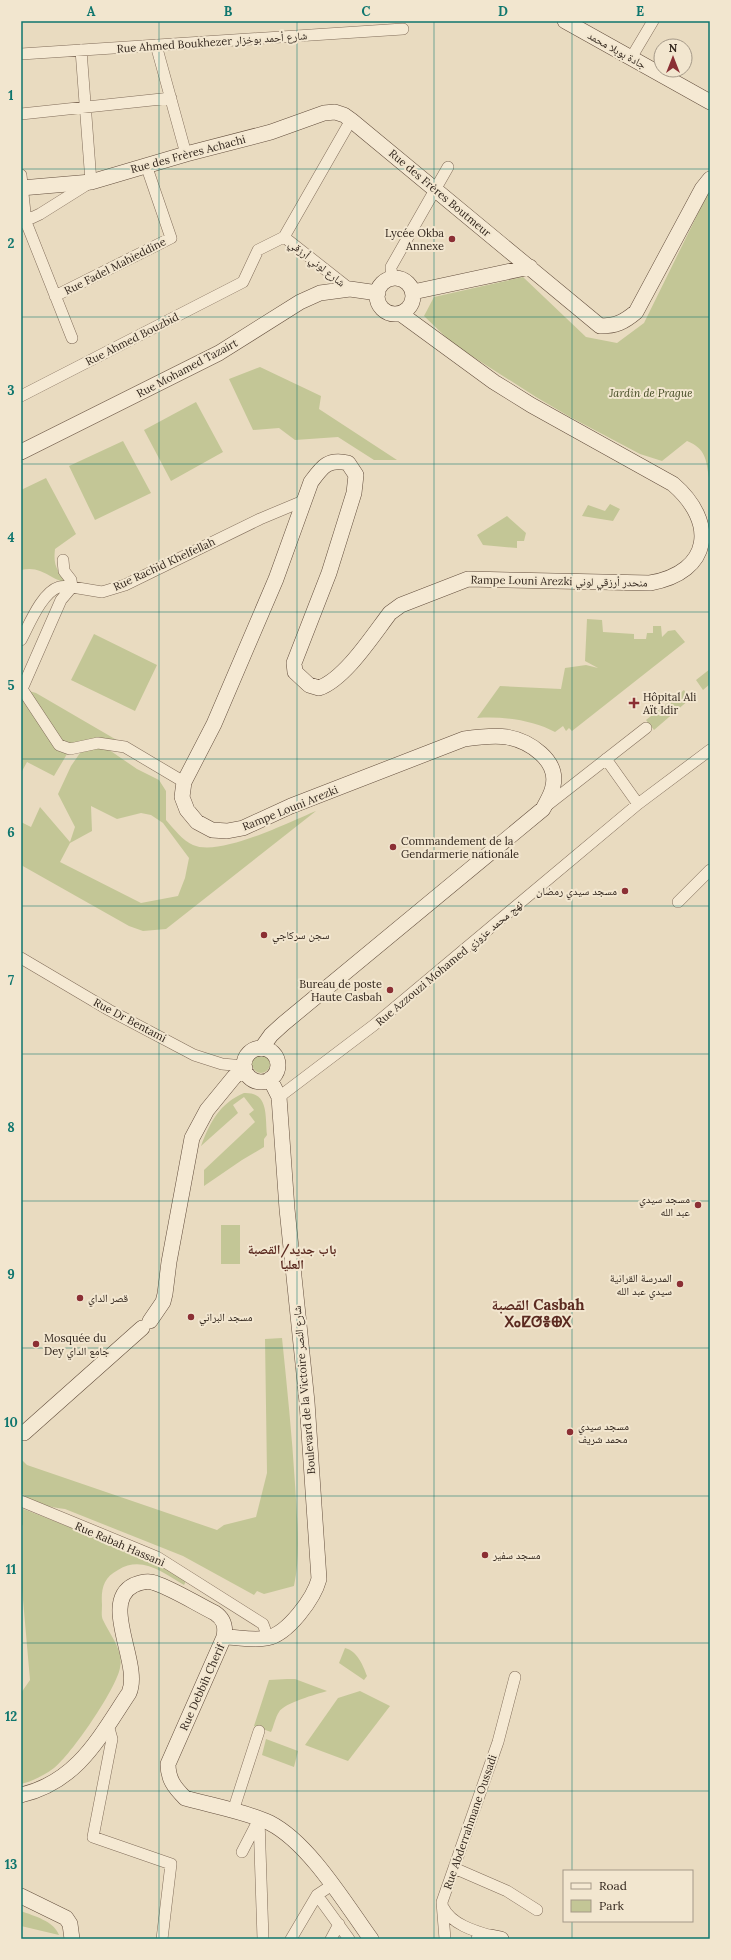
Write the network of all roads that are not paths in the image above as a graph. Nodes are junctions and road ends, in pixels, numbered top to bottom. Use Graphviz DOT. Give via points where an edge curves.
graph roads {
  1 [pos="565,21"];
  2 [pos="653,21"];
  3 [pos="403,29"];
  4 [pos="156,45"];
  5 [pos="81,50"];
  6 [pos="21,54"];
  7 [pos="632,58"];
  8 [pos="170,98"];
  9 [pos="710,102"];
  10 [pos="86,107"];
  11 [pos="21,114"];
  12 [pos="351,120"];
  13 [pos="186,154"];
  14 [pos="146,165"];
  15 [pos="448,167"];
  16 [pos="91,182"];
  17 [pos="21,183"];
  18 [pos="706,184"];
  19 [pos="435,189"];
  20 [pos="23,222"];
  21 [pos="284,237"];
  22 [pos="530,267"];
  23 [pos="392,279"];
  24 [pos="350,289"];
  25 [pos="413,292"];
  26 [pos="378,293"];
  27 [pos="55,296"];
  28 [pos="400,314"];
  29 [pos="72,338"];
  30 [pos="21,396"];
  31 [pos="21,452"];
  32 [pos="303,501"];
  33 [pos="706,544"];
  34 [pos="63,560"];
  35 [pos="72,587"];
  36 [pos="21,640"];
  37 [pos="646,728"];
  38 [pos="710,750"];
  39 [pos="606,759"];
  40 [pos="184,782"];
  41 [pos="638,804"];
  42 [pos="543,809"];
  43 [pos="710,870"];
  44 [pos="678,902"];
  45 [pos="21,958"];
  46 [pos="283,1024"];
  47 [pos="261,1049"];
  48 [pos="276,1058"];
  49 [pos="248,1071"];
  50 [pos="270,1079"];
  51 [pos="279,1097"];
  52 [pos="24,1433"];
  53 [pos="21,1501"];
  54 [pos="224,1637"];
  55 [pos="268,1638"];
  56 [pos="515,1677"];
  57 [pos="108,1724"];
  58 [pos="259,1730"];
  59 [pos="21,1795"];
  60 [pos="233,1811"];
  61 [pos="259,1819"];
  62 [pos="242,1852"];
  63 [pos="454,1868"];
  64 [pos="332,1885"];
  65 [pos="317,1895"];
  66 [pos="21,1896"];
  67 [pos="442,1903"];
  68 [pos="537,1910"];
  69 [pos="338,1924"];
  70 [pos="72,1939"];
  71 [pos="162,1939"];
  72 [pos="263,1939"];
  73 [pos="291,1939"];
  74 [pos="330,1939"];
  75 [pos="349,1939"];
  76 [pos="371,1939"];
  77 [pos="445,1939"];
  78 [pos="479,1939"];
  79 [pos="500,1939"];
  1 -- 7 [label="street, جادة بوبلا محمد"];
  2 -- 7 [label="street"];
  3 -- 4 [label="street, Rue Ahmed Boukhezer شارع أحمد بوخزار"];
  4 -- 5 [label="street, Rue Ahmed Boukhezer شارع أحمد بوخزار"];
  4 -- 8 [label="street"];
  5 -- 6 [label="street, Rue Ahmed Boukhezer شارع أحمد بوخزار"];
  5 -- 10 [label="street"];
  7 -- 9 [label="street, جادة بوبلا محمد"];
  8 -- 10 [label="street"];
  8 -- 13 [label="street"];
  10 -- 11 [label="street"];
  10 -- 16 [label="street"];
  12 -- 13 [label="street, Rue des Frères Achachi" via="335,112 324,114 270,132"];
  12 -- 19 [label="street, Rue des Frères Boutmeur"];
  12 -- 21 [label="street"];
  13 -- 14 [label="street, Rue des Frères Achachi"];
  14 -- 16 [label="street, Rue des Frères Achachi"];
  14 -- 27 [label="street, Rue Fadel Mahieddine" via="171,238"];
  15 -- 19 [label="street"];
  16 -- 17 [label="street, Rue des Frères Achachi"];
  16 -- 20 [label="street"];
  17 -- 20 [label="street"];
  18 -- 22 [label="street" via="636,312 623,323 600,326"];
  19 -- 22 [label="street, Rue des Frères Boutmeur"];
  19 -- 23 [label="street" via="391,267"];
  20 -- 27 [label="street"];
  21 -- 24 [label="street, شارع لوني أرزقي"];
  21 -- 30 [label="street, Rue Ahmed Bouzbid" via="258,250 243,282"];
  22 -- 25 [label="street"];
  23 -- 25 [label="street" via="403,280"];
  23 -- 26 [label="street" via="384,282"];
  24 -- 26 [label="street, Rue Mohamed Tazairt"];
  24 -- 31 [label="street, Rue Mohamed Tazairt" via="320,293 300,302 219,353"];
  25 -- 28 [label="street" via="411,306"];
  26 -- 28 [label="street" via="382,309 387,313"];
  27 -- 29 [label="street"];
  28 -- 33 [label="street, Rampe Louni Arezki منحدر أرزقي لوني" via="506,390 673,484 696,511"];
  32 -- 33 [label="street, Rampe Louni Arezki منحدر أرزقي لوني" via="311,482 328,463 337,460 348,462 353,468 356,475 354,493 329,573 294,663 295,672 302,680 319,688 340,676 390,613 401,605 468,579 650,583 665,580 686,568"];
  32 -- 35 [label="street, Rue Rachid Khelfellah" via="260,519 125,585 102,592"];
  32 -- 40 [label="street, Rampe Louni Arezki" via="270,593 214,724"];
  34 -- 35 [label="street" via="64,571"];
  35 -- 36 [label="street" via="59,587 48,594"];
  35 -- 40 [label="street" via="61,600 22,689 59,745 70,749 98,743 125,747"];
  37 -- 39 [label="street"];
  38 -- 41 [label="street, Rue Azzouzi Mohamed نهج محمد عزوزي"];
  39 -- 41 [label="street"];
  39 -- 42 [label="street"];
  40 -- 42 [label="street, Rampe Louni Arezki" via="182,797 187,810 197,822 212,830 227,831 242,828 291,806 464,739 506,737 532,746 541,753 548,764 553,774 554,785"];
  41 -- 51 [label="street, Rue Azzouzi Mohamed نهج محمد عزوزي" via="374,1025"];
  42 -- 46 [label="street"];
  43 -- 44 [label="street"];
  45 -- 49 [label="street, Rue Dr Bentami" via="109,1010 194,1055"];
  46 -- 47 [label="street" via="270,1035"];
  46 -- 48 [label="street"];
  47 -- 48 [label="street" via="270,1051"];
  47 -- 49 [label="street" via="251,1052 245,1061"];
  48 -- 50 [label="street" via="277,1072"];
  49 -- 50 [label="street" via="262,1082"];
  49 -- 52 [label="street" via="234,1077 207,1110 192,1138 163,1302 146,1324"];
  50 -- 51 [label="street, Boulevard de la Victoire شارع النصر"];
  51 -- 55 [label="street, Boulevard de la Victoire شارع النصر" via="319,1579 316,1591 295,1618 284,1629"];
  53 -- 55 [label="street, Rue Rabah Hassani" via="158,1557 263,1624"];
  54 -- 55 [label="street"];
  54 -- 57 [label="street, Rue Debbih Cherif" via="225,1625 219,1616 194,1602 148,1581 128,1589 122,1599 120,1618 131,1666 132,1685"];
  54 -- 60 [label="street, Rue Debbih Cherif" via="171,1753 168,1772 175,1788 185,1798"];
  56 -- 63 [label="street, Rue Abderrahmane Oussadi" via="498,1742"];
  57 -- 59 [label="street, Rue Debbih Cherif" via="71,1771 44,1788"];
  57 -- 71 [label="street" via="112,1739 93,1837 170,1864"];
  58 -- 60 [label="street"];
  60 -- 61 [label="street, Rue Debbih Cherif"];
  61 -- 62 [label="street"];
  61 -- 64 [label="street, Rue Debbih Cherif" via="269,1822 290,1837"];
  61 -- 72 [label="street"];
  63 -- 67 [label="street, Rue Abderrahmane Oussadi"];
  63 -- 68 [label="street" via="507,1891"];
  64 -- 65 [label="street"];
  64 -- 76 [label="street, Rue Debbih Cherif"];
  65 -- 69 [label="street"];
  65 -- 73 [label="street"];
  66 -- 70 [label="street" via="66,1918 70,1924"];
  67 -- 77 [label="street"];
  67 -- 79 [label="street" via="446,1913 462,1925"];
  69 -- 74 [label="street"];
  69 -- 75 [label="street"];
  78 -- 79 [label="street"];
}
